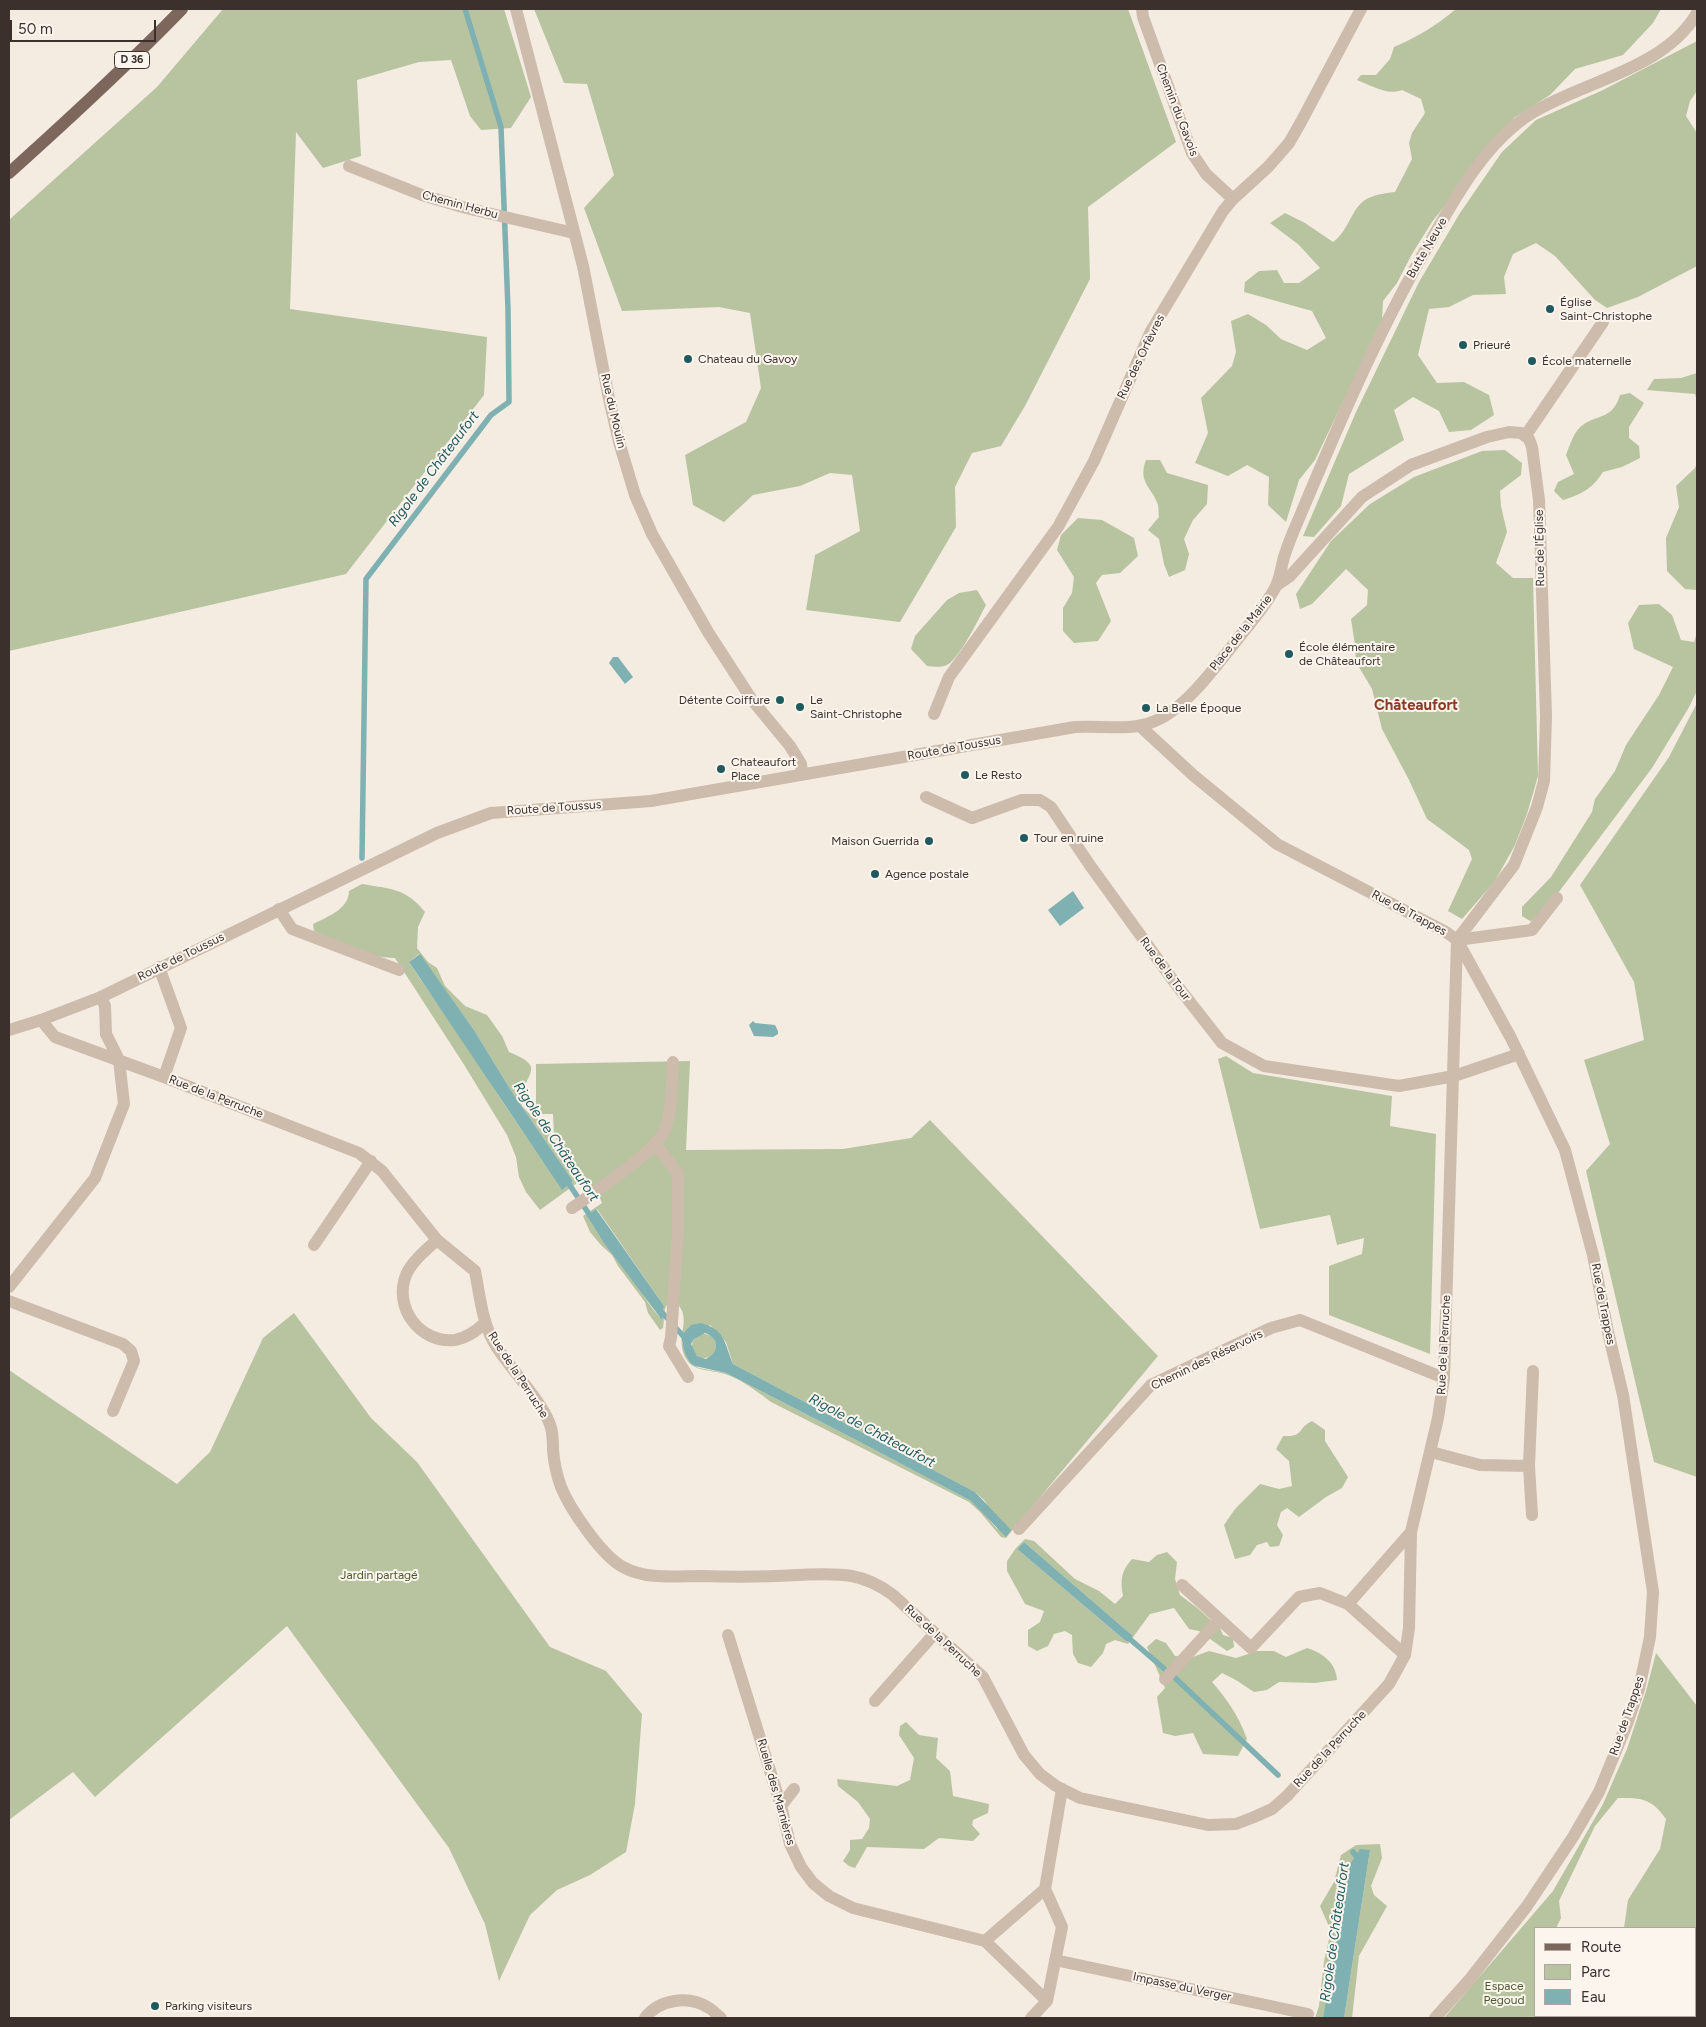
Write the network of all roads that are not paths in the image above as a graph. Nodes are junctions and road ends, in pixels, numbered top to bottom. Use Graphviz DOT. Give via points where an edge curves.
graph roads {
  1 [pos="182,9"];
  2 [pos="516,9"];
  3 [pos="1142,9"];
  4 [pos="1361,9"];
  5 [pos="1697,13"];
  6 [pos="350,166"];
  7 [pos="9,173"];
  8 [pos="1233,199"];
  9 [pos="574,234"];
  10 [pos="1603,322"];
  11 [pos="1526,436"];
  12 [pos="1277,585"];
  13 [pos="934,714"];
  14 [pos="1140,726"];
  15 [pos="802,774"];
  16 [pos="926,797"];
  17 [pos="1557,898"];
  18 [pos="279,909"];
  19 [pos="1457,940"];
  20 [pos="159,967"];
  21 [pos="399,970"];
  22 [pos="101,997"];
  23 [pos="41,1020"];
  24 [pos="9,1030"];
  25 [pos="1519,1054"];
  26 [pos="119,1060"];
  27 [pos="673,1062"];
  28 [pos="1454,1076"];
  29 [pos="164,1077"];
  30 [pos="655,1144"];
  31 [pos="371,1161"];
  32 [pos="572,1208"];
  33 [pos="437,1240"];
  34 [pos="314,1245"];
  35 [pos="9,1287"];
  36 [pos="9,1301"];
  37 [pos="485,1323"];
  38 [pos="1534,1371"];
  39 [pos="688,1377"];
  40 [pos="1444,1378"];
  41 [pos="113,1411"];
  42 [pos="1431,1452"];
  43 [pos="1529,1466"];
  44 [pos="1532,1515"];
  45 [pos="1019,1530"];
  46 [pos="1410,1532"];
  47 [pos="1182,1585"];
  48 [pos="1348,1604"];
  49 [pos="1219,1620"];
  50 [pos="935,1633"];
  51 [pos="728,1635"];
  52 [pos="1405,1656"];
  53 [pos="1165,1679"];
  54 [pos="875,1701"];
  55 [pos="794,1789"];
  56 [pos="1062,1789"];
  57 [pos="781,1806"];
  58 [pos="1045,1889"];
  59 [pos="985,1942"];
  60 [pos="1055,1960"];
  61 [pos="1047,2001"];
  62 [pos="1308,2014"];
  63 [pos="645,2018"];
  64 [pos="721,2018"];
  65 [pos="1030,2018"];
  66 [pos="1436,2018"];
  1 -- 7 [label="main road, D 36"];
  2 -- 9 [label="street, Rue du Moulin"];
  3 -- 8 [label="street, Chemin du Gavois" via="1192,153 1206,174"];
  4 -- 8 [label="street, Rue des Orfèvres" via="1289,143"];
  5 -- 12 [label="street, Butte Neuve" via="1678,38 1662,50 1530,114 1506,133 1474,171 1388,319 1298,519"];
  6 -- 9 [label="street, Chemin Herbu" via="422,195"];
  8 -- 13 [label="street, Rue des Orfèvres" via="1151,331 1094,461 1058,527 949,677"];
  9 -- 15 [label="street, Rue du Moulin" via="611,408 635,496 656,542 708,632 752,700 790,746 801,764"];
  10 -- 11 [label="street"];
  11 -- 12 [label="street" via="1509,432 1487,437 1411,465 1362,497 1290,576"];
  11 -- 19 [label="street, Rue de l'Église" via="1532,447 1539,500 1546,716 1544,781 1514,865"];
  12 -- 14 [label="street, Place de la Mairie" via="1264,606 1204,679 1172,712"];
  14 -- 15 [label="street, Route de Toussus" via="1075,727"];
  14 -- 19 [label="street, Rue de Trappes" via="1193,775 1277,844"];
  15 -- 18 [label="street, Route de Toussus" via="650,801 491,813 437,833"];
  16 -- 28 [label="street, Rue de la Tour" via="972,818 1022,800 1040,800 1051,807 1088,864 1222,1043 1264,1066 1399,1086"];
  17 -- 19 [label="street" via="1532,930"];
  18 -- 20 [label="street, Route de Toussus"];
  18 -- 21 [label="street" via="292,929"];
  19 -- 25 [label="street, Rue de Trappes"];
  19 -- 28 [label="street"];
  20 -- 22 [label="street, Route de Toussus"];
  20 -- 29 [label="street" via="182,1028"];
  22 -- 23 [label="street, Route de Toussus"];
  22 -- 26 [label="street" via="105,1006 106,1034"];
  23 -- 24 [label="street, Route de Toussus"];
  23 -- 26 [label="street, Rue de la Perruche" via="54,1037"];
  25 -- 28 [label="street, Rue de la Tour"];
  25 -- 66 [label="street, Rue de Trappes" via="1565,1150 1593,1255 1623,1395 1649,1556 1653,1592 1650,1636 1636,1698 1599,1792 1527,1906"];
  26 -- 29 [label="street, Rue de la Perruche"];
  26 -- 35 [label="street" via="124,1104 95,1178"];
  27 -- 30 [label="street" via="670,1108 664,1132"];
  28 -- 40 [label="street, Rue de la Perruche"];
  29 -- 31 [label="street, Rue de la Perruche" via="359,1152"];
  30 -- 32 [label="street"];
  30 -- 39 [label="street" via="678,1174 678,1229 670,1342"];
  31 -- 33 [label="street, Rue de la Perruche"];
  31 -- 34 [label="street"];
  33 -- 37 [label="street, Rue de la Perruche" via="475,1271"];
  33 -- 37 [label="street" via="411,1265 406,1275 403,1297 407,1314 428,1335 447,1340 471,1334"];
  36 -- 41 [label="street" via="123,1344 131,1352 134,1361"];
  37 -- 50 [label="street, Rue de la Perruche" via="495,1345 552,1428 554,1460 561,1487 578,1518 622,1567 636,1573 660,1576 763,1577 844,1573 879,1585"];
  38 -- 43 [label="street"];
  40 -- 42 [label="street, Rue de la Perruche"];
  40 -- 45 [label="street, Chemin des Réservoirs" via="1300,1320 1272,1328 1151,1385"];
  42 -- 43 [label="street" via="1480,1465"];
  42 -- 46 [label="street, Rue de la Perruche"];
  43 -- 44 [label="street"];
  46 -- 48 [label="street"];
  46 -- 52 [label="street, Rue de la Perruche" via="1409,1628"];
  47 -- 49 [label="street"];
  48 -- 49 [label="street" via="1320,1594 1299,1597 1251,1648"];
  48 -- 52 [label="street"];
  49 -- 53 [label="street"];
  50 -- 54 [label="street"];
  50 -- 56 [label="street, Rue de la Perruche" via="983,1677 1024,1755 1040,1774"];
  51 -- 57 [label="street, Ruelle des Marnières"];
  52 -- 56 [label="street, Rue de la Perruche" via="1389,1684 1287,1796 1254,1818 1236,1824 1208,1825 1080,1798"];
  55 -- 57 [label="street"];
  56 -- 58 [label="street"];
  57 -- 59 [label="street, Ruelle des Marnières" via="790,1844 801,1867 829,1896 853,1908"];
  58 -- 59 [label="street"];
  58 -- 60 [label="street" via="1062,1927"];
  59 -- 61 [label="street"];
  60 -- 61 [label="street"];
  60 -- 62 [label="street, Impasse du Verger"];
  61 -- 65 [label="street"];
  63 -- 64 [label="street" via="662,2004 678,2000 695,2001"];
}
